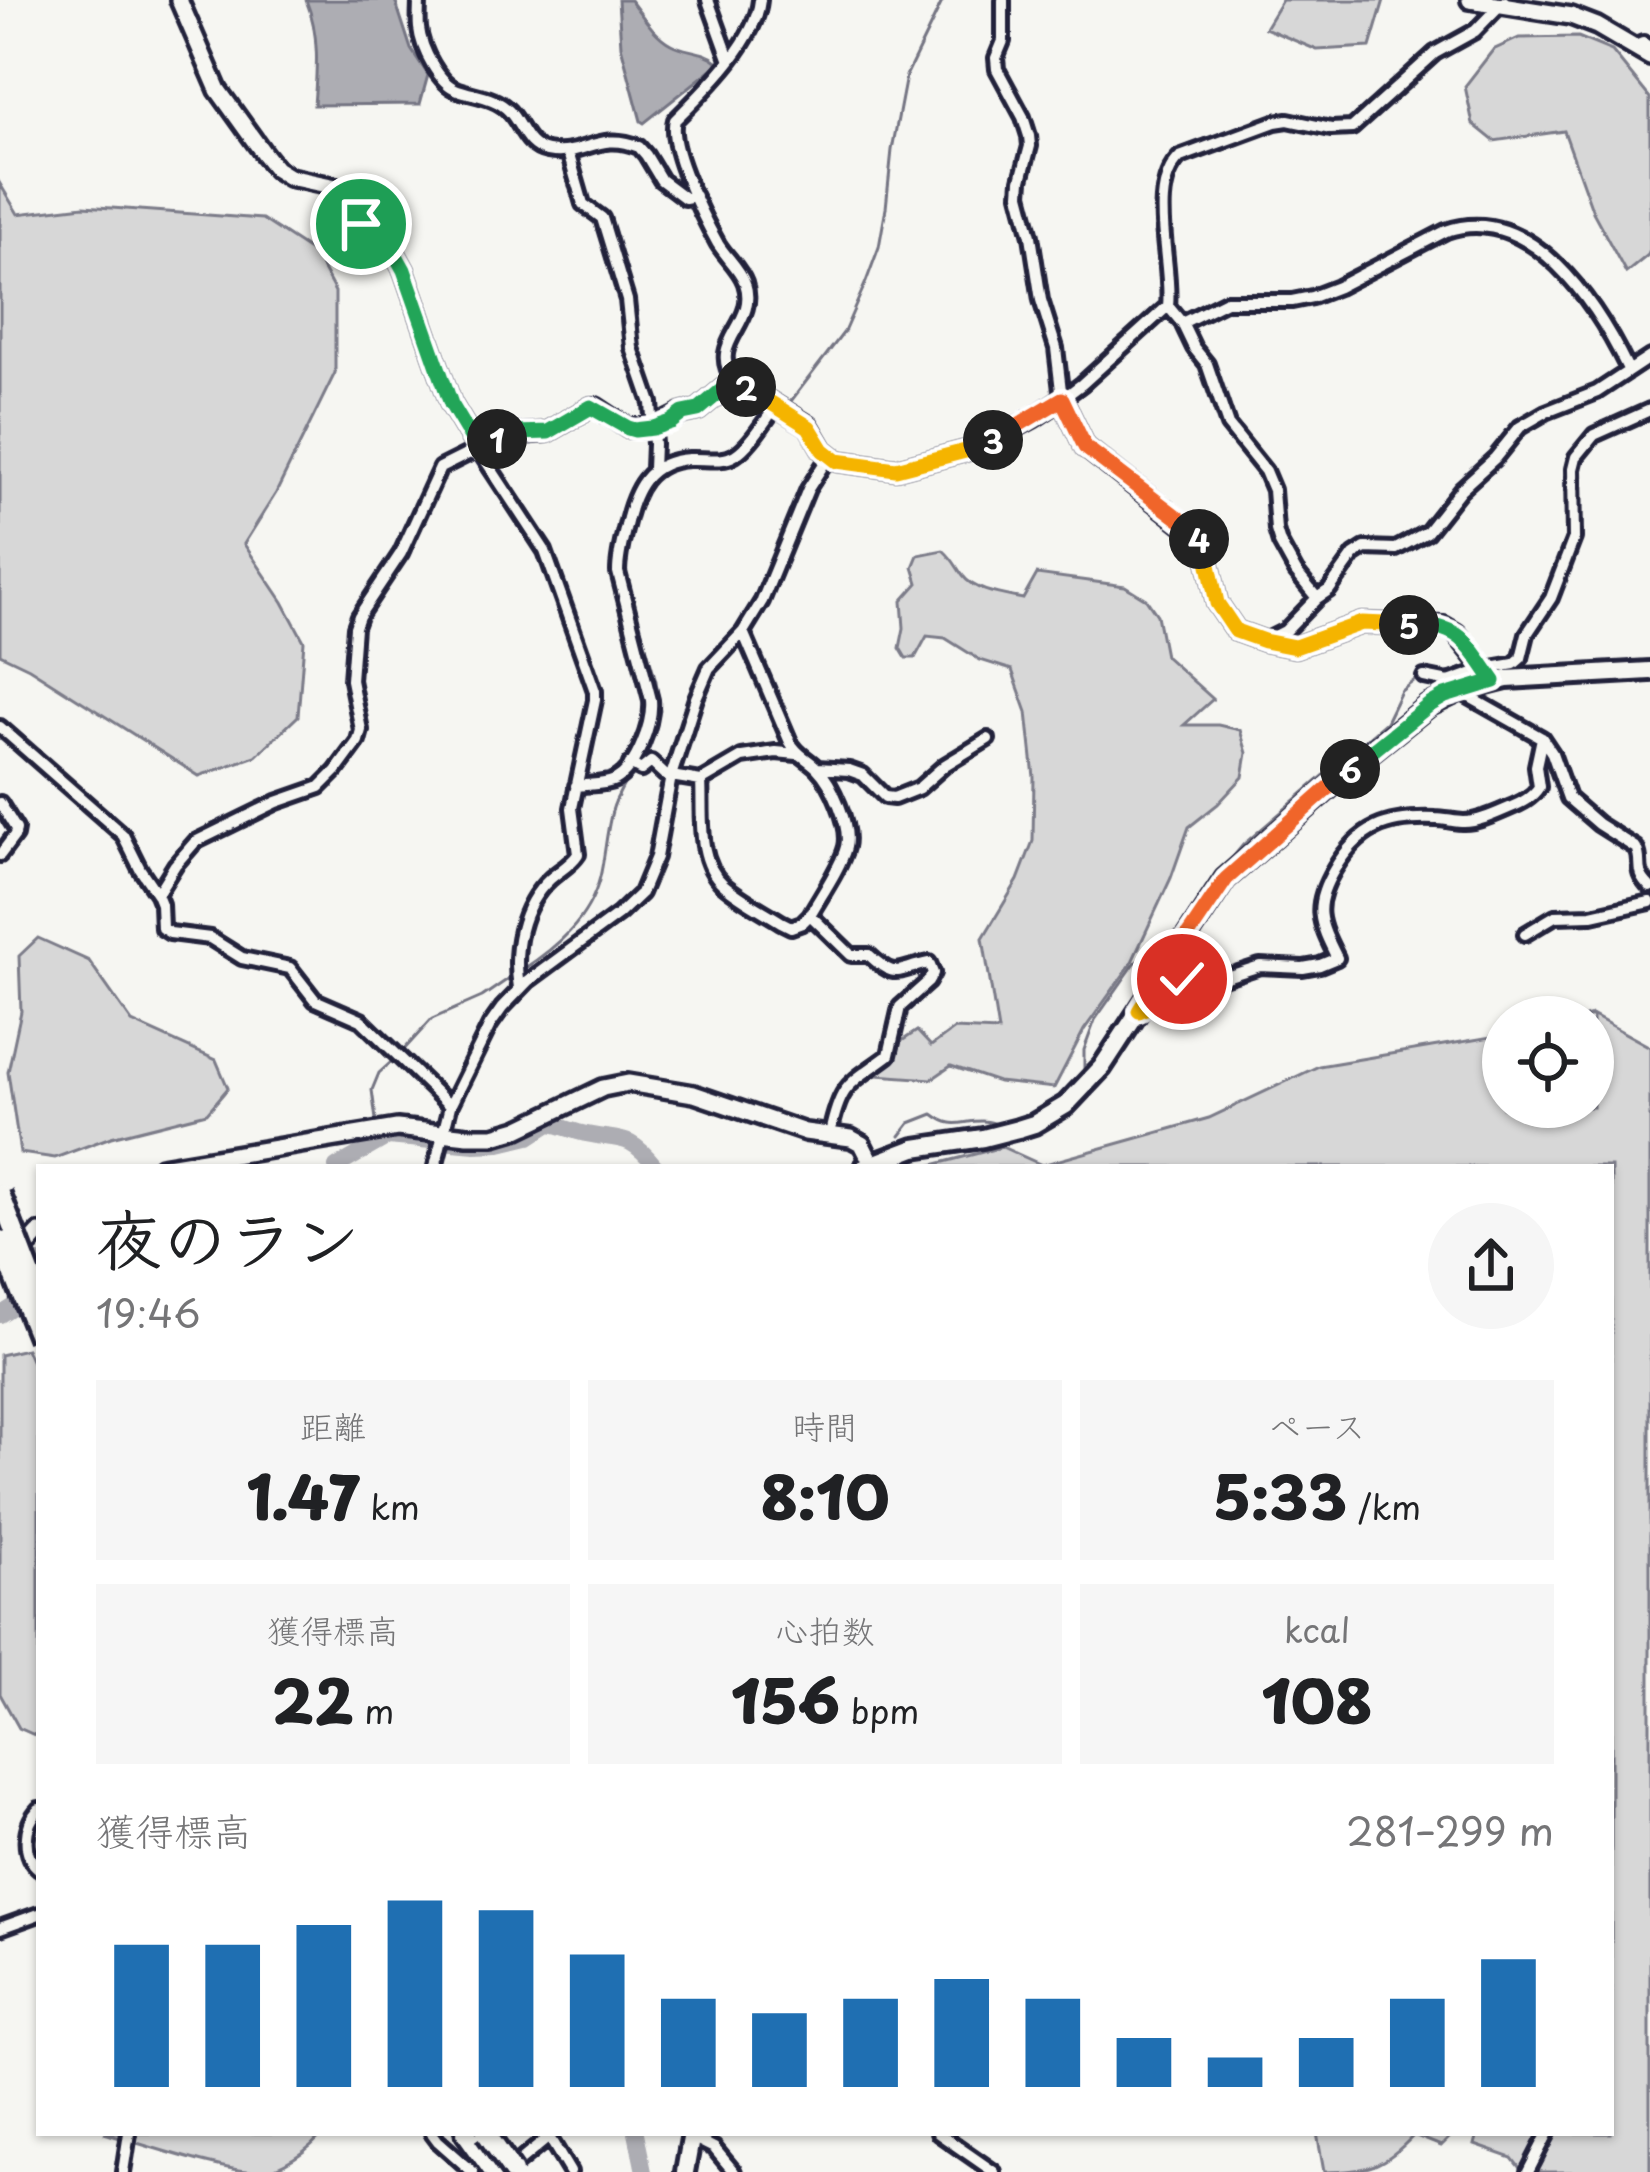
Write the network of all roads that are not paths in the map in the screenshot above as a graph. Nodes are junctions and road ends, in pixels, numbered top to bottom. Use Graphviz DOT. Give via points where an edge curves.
graph roads {
  1 [pos="179,0"];
  2 [pos="419,0"];
  3 [pos="708,0"];
  4 [pos="760,0"];
  5 [pos="1003,0"];
  6 [pos="1470,0"];
  7 [pos="1502,3"];
  8 [pos="1641,47"];
  9 [pos="1650,57"];
  10 [pos="730,61"];
  11 [pos="568,152"];
  12 [pos="695,196"];
  13 [pos="1168,306"];
  14 [pos="1182,323"];
  15 [pos="1650,357"];
  16 [pos="1628,369"];
  17 [pos="734,380"];
  18 [pos="1062,399"];
  19 [pos="782,408"];
  20 [pos="1650,410"];
  21 [pos="653,428"];
  22 [pos="478,449"];
  23 [pos="829,456"];
  24 [pos="652,470"];
  25 [pos="1317,598"];
  26 [pos="743,632"];
  27 [pos="1264,641"];
  28 [pos="1650,671"];
  29 [pos="1490,675"];
  30 [pos="1424,677"];
  31 [pos="1459,691"];
  32 [pos="0,727"];
  33 [pos="1542,738"];
  34 [pos="988,740"];
  35 [pos="797,754"];
  36 [pos="632,766"];
  37 [pos="817,768"];
  38 [pos="670,776"];
  39 [pos="701,781"];
  40 [pos="576,785"];
  41 [pos="0,802"];
  42 [pos="0,855"];
  43 [pos="1650,887"];
  44 [pos="157,894"];
  45 [pos="1650,902"];
  46 [pos="810,915"];
  47 [pos="1525,934"];
  48 [pos="518,979"];
  49 [pos="1139,1011"];
  50 [pos="450,1106"];
  51 [pos="830,1134"];
  52 [pos="443,1139"];
  53 [pos="179,1164"];
  54 [pos="436,1164"];
  55 [pos="869,1164"];
  56 [pos="875,1164"];
  57 [pos="0,1193"];
  58 [pos="36,1236"];
  59 [pos="0,1240"];
  60 [pos="0,1252"];
  61 [pos="36,1288"];
  62 [pos="36,1330"];
  63 [pos="36,1812"];
  64 [pos="36,1866"];
  65 [pos="36,1915"];
  66 [pos="0,1928"];
  67 [pos="129,2136"];
  68 [pos="435,2136"];
  69 [pos="468,2136"];
  70 [pos="488,2136"];
  71 [pos="549,2136"];
  72 [pos="551,2136"];
  73 [pos="692,2136"];
  74 [pos="694,2136"];
  75 [pos="1546,2136"];
  76 [pos="957,2138"];
  77 [pos="123,2172"];
  78 [pos="473,2172"];
  79 [pos="494,2172"];
  80 [pos="510,2172"];
  81 [pos="570,2172"];
  82 [pos="685,2172"];
  83 [pos="734,2172"];
  84 [pos="994,2172"];
  85 [pos="1528,2172"];
  1 -- 22 [label="main road" via="218,89 276,169 336,187 394,252 451,404"];
  2 -- 11 [label="street" via="422,43 449,86 501,104 536,147"];
  3 -- 10 [label="street"];
  4 -- 10 [label="street"];
  5 -- 18 [label="street" via="997,69 1029,136 1020,194"];
  6 -- 7 [label="main road"];
  7 -- 8 [label="main road" via="1571,16"];
  7 -- 13 [label="street" via="1352,128 1275,122 1170,166 1163,192"];
  8 -- 9 [label="main road"];
  10 -- 12 [label="street" via="672,128"];
  11 -- 12 [label="street" via="608,139 628,142 668,188"];
  11 -- 21 [label="street" via="583,204 602,218 614,256"];
  12 -- 17 [label="street" via="745,283 747,307 724,357"];
  13 -- 14 [label="street"];
  13 -- 18 [label="street"];
  14 -- 16 [label="street" via="1226,301 1312,297 1446,231 1482,225 1526,241 1561,267"];
  14 -- 25 [label="street" via="1228,424 1265,471 1280,544"];
  15 -- 16 [label="street"];
  16 -- 25 [label="street" via="1520,427 1427,532 1396,549 1365,548"];
  17 -- 19 [label="main road"];
  17 -- 21 [label="main road" via="698,410"];
  18 -- 23 [label="main road" via="977,448 896,469"];
  18 -- 27 [label="main road" via="1085,447 1196,534 1222,614 1236,631"];
  19 -- 23 [label="main road"];
  19 -- 24 [label="street" via="737,454"];
  20 -- 29 [label="street" via="1594,435 1576,457 1574,538 1551,598 1521,658"];
  21 -- 22 [label="main road" via="628,428 591,407 548,432 507,434"];
  21 -- 24 [label="street"];
  22 -- 40 [label="street" via="545,551 595,691"];
  22 -- 44 [label="street" via="440,468 401,553 359,616 351,680 361,730 347,757 320,788 195,842"];
  23 -- 26 [label="street"];
  24 -- 36 [label="street" via="634,493 618,559 652,712"];
  25 -- 27 [label="street" via="1286,631"];
  26 -- 35 [label="street"];
  26 -- 38 [label="street" via="710,668"];
  27 -- 29 [label="main road" via="1295,647 1362,623 1433,624 1456,633"];
  28 -- 29 [label="main road"];
  29 -- 30 [label="street"];
  29 -- 31 [label="main road"];
  31 -- 33 [label="street"];
  31 -- 49 [label="main road" via="1428,706 1237,866"];
  32 -- 44 [label="street" via="123,836"];
  33 -- 43 [label="street" via="1568,798 1636,848 1639,875"];
  33 -- 49 [label="street" via="1539,788 1530,798 1471,821 1385,823 1358,839 1318,908 1337,958 1176,979"];
  34 -- 37 [label="street" via="894,798 863,775"];
  35 -- 37 [label="street"];
  35 -- 39 [label="street" via="742,757"];
  36 -- 38 [label="street" via="651,762"];
  36 -- 40 [label="street" via="614,781"];
  37 -- 46 [label="street" via="836,798 846,850"];
  38 -- 39 [label="street"];
  38 -- 48 [label="street" via="641,893"];
  39 -- 46 [label="street" via="702,833 723,884 791,927"];
  40 -- 48 [label="street" via="578,854 531,906 517,940"];
  41 -- 42 [label="street" via="16,829"];
  44 -- 50 [label="street" via="162,928 290,968 315,1000 361,1020"];
  45 -- 47 [label="street" via="1555,916"];
  46 -- 51 [label="street" via="851,955 869,955 894,972 929,963 933,973 900,1007 890,1055 842,1093"];
  48 -- 50 [label="street"];
  49 -- 56 [label="main road" via="1091,1081 1050,1116"];
  50 -- 52 [label="street"];
  51 -- 52 [label="main road" via="628,1082 506,1133"];
  51 -- 55 [label="main road" via="857,1141"];
  52 -- 53 [label="main road" via="408,1128"];
  52 -- 54 [label="street"];
  57 -- 61 [label="highway, bridge"];
  58 -- 60 [label="main road"];
  59 -- 62 [label="highway, bridge"];
  63 -- 64 [label="street" via="26,1852"];
  65 -- 66 [label="street"];
  67 -- 77 [label="street"];
  68 -- 78 [label="street"];
  69 -- 79 [label="highway"];
  70 -- 80 [label="highway, bridge"];
  71 -- 80 [label="street"];
  72 -- 81 [label="street"];
  73 -- 82 [label="main road"];
  74 -- 83 [label="street"];
  75 -- 85 [label="street"];
  76 -- 84 [label="street"];
}
